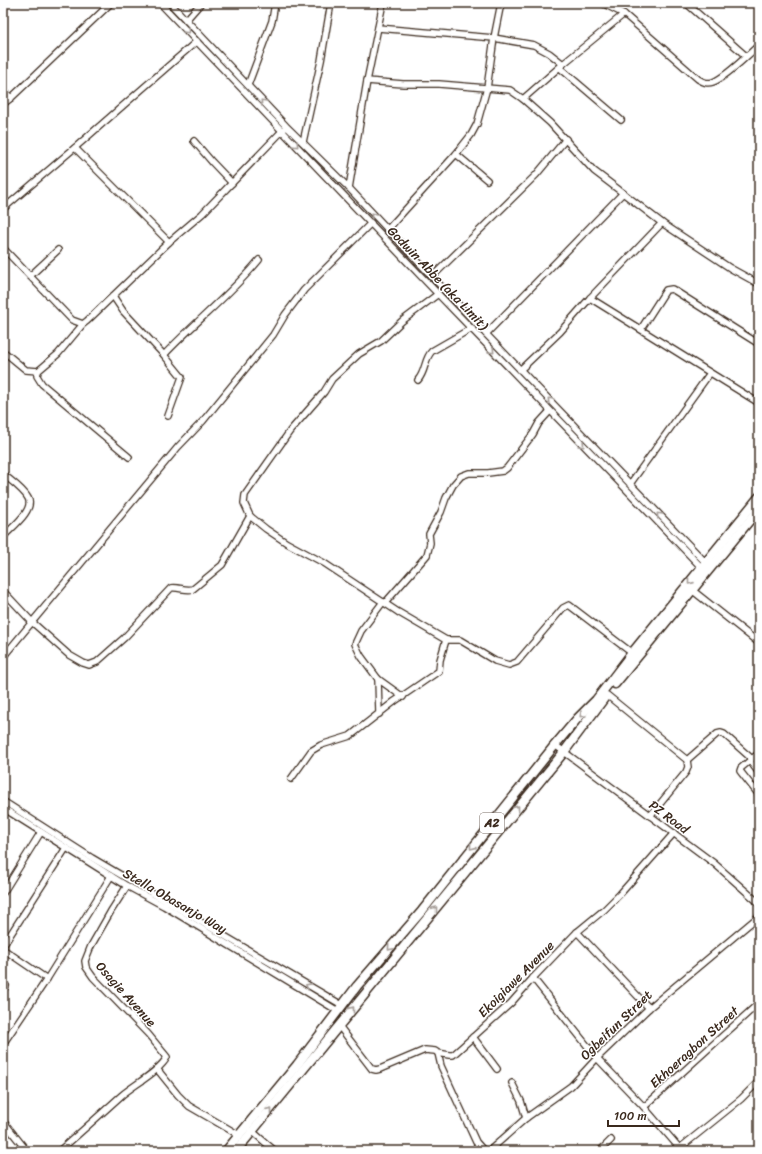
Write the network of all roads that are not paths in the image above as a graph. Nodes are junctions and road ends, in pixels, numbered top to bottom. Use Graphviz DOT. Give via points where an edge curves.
graph roads {
  1 [pos="111,3"];
  2 [pos="160,3"];
  3 [pos="170,3"];
  4 [pos="201,3"];
  5 [pos="275,3"];
  6 [pos="331,3"];
  7 [pos="383,3"];
  8 [pos="501,3"];
  9 [pos="602,3"];
  10 [pos="686,3"];
  11 [pos="624,14"];
  12 [pos="186,20"];
  13 [pos="378,28"];
  14 [pos="494,38"];
  15 [pos="197,41"];
  16 [pos="759,46"];
  17 [pos="746,56"];
  18 [pos="562,66"];
  19 [pos="366,81"];
  20 [pos="248,85"];
  21 [pos="487,88"];
  22 [pos="3,90"];
  23 [pos="11,98"];
  24 [pos="523,99"];
  25 [pos="3,104"];
  26 [pos="621,120"];
  27 [pos="284,128"];
  28 [pos="566,139"];
  29 [pos="194,141"];
  30 [pos="302,142"];
  31 [pos="75,148"];
  32 [pos="456,154"];
  33 [pos="339,179"];
  34 [pos="487,180"];
  35 [pos="232,182"];
  36 [pos="334,184"];
  37 [pos="349,188"];
  38 [pos="623,193"];
  39 [pos="3,209"];
  40 [pos="371,223"];
  41 [pos="662,223"];
  42 [pos="387,230"];
  43 [pos="168,242"];
  44 [pos="3,248"];
  45 [pos="58,250"];
  46 [pos="259,260"];
  47 [pos="30,276"];
  48 [pos="432,277"];
  49 [pos="759,284"];
  50 [pos="438,294"];
  51 [pos="113,296"];
  52 [pos="590,298"];
  53 [pos="82,324"];
  54 [pos="472,328"];
  55 [pos="641,329"];
  56 [pos="486,334"];
  57 [pos="759,344"];
  58 [pos="3,352"];
  59 [pos="164,355"];
  60 [pos="520,370"];
  61 [pos="38,371"];
  62 [pos="710,373"];
  63 [pos="418,380"];
  64 [pos="759,403"];
  65 [pos="550,411"];
  66 [pos="168,416"];
  67 [pos="129,457"];
  68 [pos="3,474"];
  69 [pos="630,484"];
  70 [pos="759,497"];
  71 [pos="758,511"];
  72 [pos="250,516"];
  73 [pos="3,537"];
  74 [pos="707,568"];
  75 [pos="692,590"];
  76 [pos="3,591"];
  77 [pos="384,602"];
  78 [pos="32,622"];
  79 [pos="446,640"];
  80 [pos="759,643"];
  81 [pos="632,653"];
  82 [pos="3,657"];
  83 [pos="378,679"];
  84 [pos="607,695"];
  85 [pos="403,697"];
  86 [pos="379,714"];
  87 [pos="555,745"];
  88 [pos="564,752"];
  89 [pos="759,753"];
  90 [pos="688,760"];
  91 [pos="751,760"];
  92 [pos="759,772"];
  93 [pos="291,779"];
  94 [pos="759,795"];
  95 [pos="3,801"];
  96 [pos="3,808"];
  97 [pos="650,816"];
  98 [pos="41,832"];
  99 [pos="674,833"];
  100 [pos="66,848"];
  101 [pos="111,876"];
  102 [pos="127,886"];
  103 [pos="3,893"];
  104 [pos="759,903"];
  105 [pos="759,916"];
  106 [pos="577,932"];
  107 [pos="3,946"];
  108 [pos="3,949"];
  109 [pos="533,978"];
  110 [pos="47,979"];
  111 [pos="759,1003"];
  112 [pos="340,1008"];
  113 [pos="649,1008"];
  114 [pos="339,1026"];
  115 [pos="473,1037"];
  116 [pos="3,1044"];
  117 [pos="438,1053"];
  118 [pos="597,1058"];
  119 [pos="157,1069"];
  120 [pos="497,1069"];
  121 [pos="759,1080"];
  122 [pos="512,1083"];
  123 [pos="644,1107"];
  124 [pos="526,1118"];
  125 [pos="3,1121"];
  126 [pos="252,1131"];
  127 [pos="239,1135"];
  128 [pos="611,1140"];
  129 [pos="493,1150"];
  130 [pos="681,1150"];
  131 [pos="27,1151"];
  132 [pos="59,1151"];
  133 [pos="226,1151"];
  134 [pos="236,1151"];
  135 [pos="275,1151"];
  136 [pos="484,1151"];
  137 [pos="600,1151"];
  1 -- 23 [label="street"];
  2 -- 15 [label="street, Godwin Abbe (aka Limit), one-way"];
  3 -- 12 [label="street, Godwin Abbe (aka Limit)"];
  4 -- 12 [label="street"];
  5 -- 20 [label="street" via="272,21"];
  6 -- 30 [label="street" via="321,61"];
  7 -- 13 [label="street"];
  8 -- 14 [label="street"];
  9 -- 11 [label="street"];
  10 -- 17 [label="street"];
  11 -- 17 [label="street" via="702,82 714,82"];
  11 -- 18 [label="street"];
  12 -- 20 [label="street, Godwin Abbe (aka Limit)"];
  13 -- 14 [label="street"];
  13 -- 19 [label="street"];
  14 -- 18 [label="street" via="534,45 549,53"];
  14 -- 21 [label="street"];
  15 -- 27 [label="street, Godwin Abbe (aka Limit)"];
  15 -- 31 [label="street"];
  16 -- 17 [label="street"];
  18 -- 24 [label="street"];
  18 -- 26 [label="street"];
  19 -- 21 [label="street"];
  19 -- 37 [label="street"];
  27 -- 20 [label="street, Godwin Abbe (aka Limit), one-way"];
  21 -- 24 [label="street" via="510,90"];
  21 -- 32 [label="street" via="477,124"];
  22 -- 23 [label="street"];
  23 -- 25 [label="street"];
  24 -- 28 [label="street"];
  27 -- 30 [label="street, Godwin Abbe (aka Limit)"];
  27 -- 35 [label="street"];
  27 -- 36 [label="street, Godwin Abbe (aka Limit), one-way"];
  28 -- 38 [label="street" via="594,171"];
  28 -- 48 [label="street" via="536,174"];
  29 -- 35 [label="street"];
  30 -- 33 [label="street, Godwin Abbe (aka Limit)"];
  31 -- 39 [label="street"];
  31 -- 43 [label="street"];
  32 -- 34 [label="street"];
  32 -- 42 [label="street"];
  33 -- 36 [label="street"];
  33 -- 37 [label="street, Godwin Abbe (aka Limit)"];
  35 -- 43 [label="street" via="202,214"];
  36 -- 40 [label="street, Godwin Abbe (aka Limit)"];
  42 -- 37 [label="street, Godwin Abbe (aka Limit), one-way"];
  38 -- 41 [label="street"];
  38 -- 56 [label="street"];
  40 -- 50 [label="street, Godwin Abbe (aka Limit)"];
  40 -- 78 [label="street" via="304,290 273,335 203,421 178,447"];
  41 -- 49 [label="street"];
  41 -- 52 [label="street"];
  42 -- 48 [label="street, Godwin Abbe (aka Limit)"];
  43 -- 51 [label="street"];
  44 -- 47 [label="street"];
  45 -- 47 [label="street"];
  46 -- 59 [label="street"];
  47 -- 53 [label="street" via="72,320"];
  48 -- 56 [label="street, Godwin Abbe (aka Limit)"];
  50 -- 54 [label="street, Godwin Abbe (aka Limit)"];
  50 -- 72 [label="street" via="402,321 381,341 359,354 332,379 290,431 245,495 244,503"];
  51 -- 53 [label="street"];
  51 -- 59 [label="street" via="123,311"];
  52 -- 55 [label="street"];
  52 -- 60 [label="street" via="560,332"];
  53 -- 61 [label="street" via="58,354"];
  54 -- 63 [label="street" via="432,350"];
  54 -- 65 [label="street, Godwin Abbe (aka Limit), one-way"];
  55 -- 57 [label="street" via="666,290 672,289"];
  55 -- 62 [label="street"];
  56 -- 60 [label="street, Godwin Abbe (aka Limit)"];
  58 -- 61 [label="street" via="26,370"];
  59 -- 66 [label="street" via="182,377"];
  69 -- 60 [label="street, Godwin Abbe (aka Limit), one-way"];
  61 -- 67 [label="street" via="37,376 42,384"];
  62 -- 64 [label="street"];
  62 -- 69 [label="street"];
  65 -- 74 [label="street, Godwin Abbe (aka Limit), one-way"];
  65 -- 77 [label="street" via="507,468 488,473 469,473 461,476 453,485 429,534 427,555"];
  68 -- 73 [label="street" via="28,497 30,503 28,510"];
  74 -- 69 [label="street, Godwin Abbe (aka Limit), one-way"];
  70 -- 74 [label="highway, A2"];
  71 -- 74 [label="highway, A2"];
  72 -- 77 [label="street" via="266,529"];
  72 -- 78 [label="street" via="222,565 193,589 171,588 124,638 96,662 89,665 69,655"];
  74 -- 75 [label="highway, A2"];
  74 -- 81 [label="highway, A2, one-way"];
  75 -- 80 [label="street"];
  75 -- 84 [label="highway, A2"];
  76 -- 78 [label="street"];
  77 -- 79 [label="street"];
  77 -- 83 [label="street" via="361,630 355,644"];
  78 -- 82 [label="street"];
  79 -- 81 [label="street" via="460,640 495,661 509,665 517,662 569,604"];
  79 -- 85 [label="street" via="439,672"];
  81 -- 87 [label="highway, A2, one-way" via="596,700"];
  83 -- 85 [label="street"];
  83 -- 86 [label="street"];
  84 -- 88 [label="highway, A2"];
  84 -- 90 [label="street"];
  85 -- 86 [label="street"];
  86 -- 93 [label="street" via="350,736 311,751"];
  87 -- 88 [label="street, PZ Road"];
  87 -- 112 [label="highway, A2, one-way" via="422,911"];
  88 -- 97 [label="street, PZ Road"];
  114 -- 88 [label="highway, A2, one-way"];
  89 -- 91 [label="street"];
  90 -- 91 [label="street" via="721,733"];
  90 -- 97 [label="street" via="686,772"];
  91 -- 92 [label="street"];
  91 -- 94 [label="street" via="740,772"];
  112 -- 95 [label="street, one-way" via="98,862"];
  96 -- 98 [label="street, Stella Obasanjo Way"];
  97 -- 99 [label="street, PZ Road"];
  98 -- 100 [label="street, Stella Obasanjo Way"];
  98 -- 103 [label="street"];
  99 -- 104 [label="street, PZ Road" via="715,864"];
  99 -- 106 [label="street, Ekoigiawe Avenue" via="620,894"];
  100 -- 101 [label="street, Stella Obasanjo Way"];
  100 -- 107 [label="street"];
  101 -- 102 [label="street, Stella Obasanjo Way"];
  101 -- 110 [label="street"];
  102 -- 112 [label="street, Stella Obasanjo Way"];
  102 -- 119 [label="street, Osagie Avenue" via="91,946 85,961 93,978 167,1057"];
  105 -- 113 [label="street, Ogbeifun Street"];
  106 -- 109 [label="street, Ekoigiawe Avenue"];
  106 -- 113 [label="street"];
  108 -- 110 [label="street"];
  109 -- 115 [label="street, Ekoigiawe Avenue" via="511,1003"];
  109 -- 118 [label="street"];
  110 -- 116 [label="street"];
  111 -- 123 [label="street, Ekhoeragbon Street"];
  112 -- 127 [label="highway, A2"];
  113 -- 118 [label="street, Ogbeifun Street"];
  114 -- 117 [label="street, Ekoigiawe Avenue" via="372,1069 376,1070 425,1050"];
  126 -- 114 [label="highway, A2, one-way"];
  115 -- 117 [label="street, Ekoigiawe Avenue" via="453,1055"];
  115 -- 120 [label="street"];
  117 -- 136 [label="street" via="441,1066 473,1135"];
  118 -- 123 [label="street"];
  118 -- 124 [label="street, Ogbeifun Street" via="571,1086"];
  119 -- 127 [label="street" via="189,1106"];
  119 -- 132 [label="street" via="122,1095"];
  121 -- 130 [label="street" via="741,1099"];
  122 -- 124 [label="street"];
  123 -- 130 [label="street"];
  124 -- 129 [label="street, Ogbeifun Street"];
  125 -- 131 [label="street"];
  126 -- 134 [label="highway, A2"];
  126 -- 135 [label="street"];
  127 -- 133 [label="highway, A2"];
  128 -- 137 [label="street"];
}
